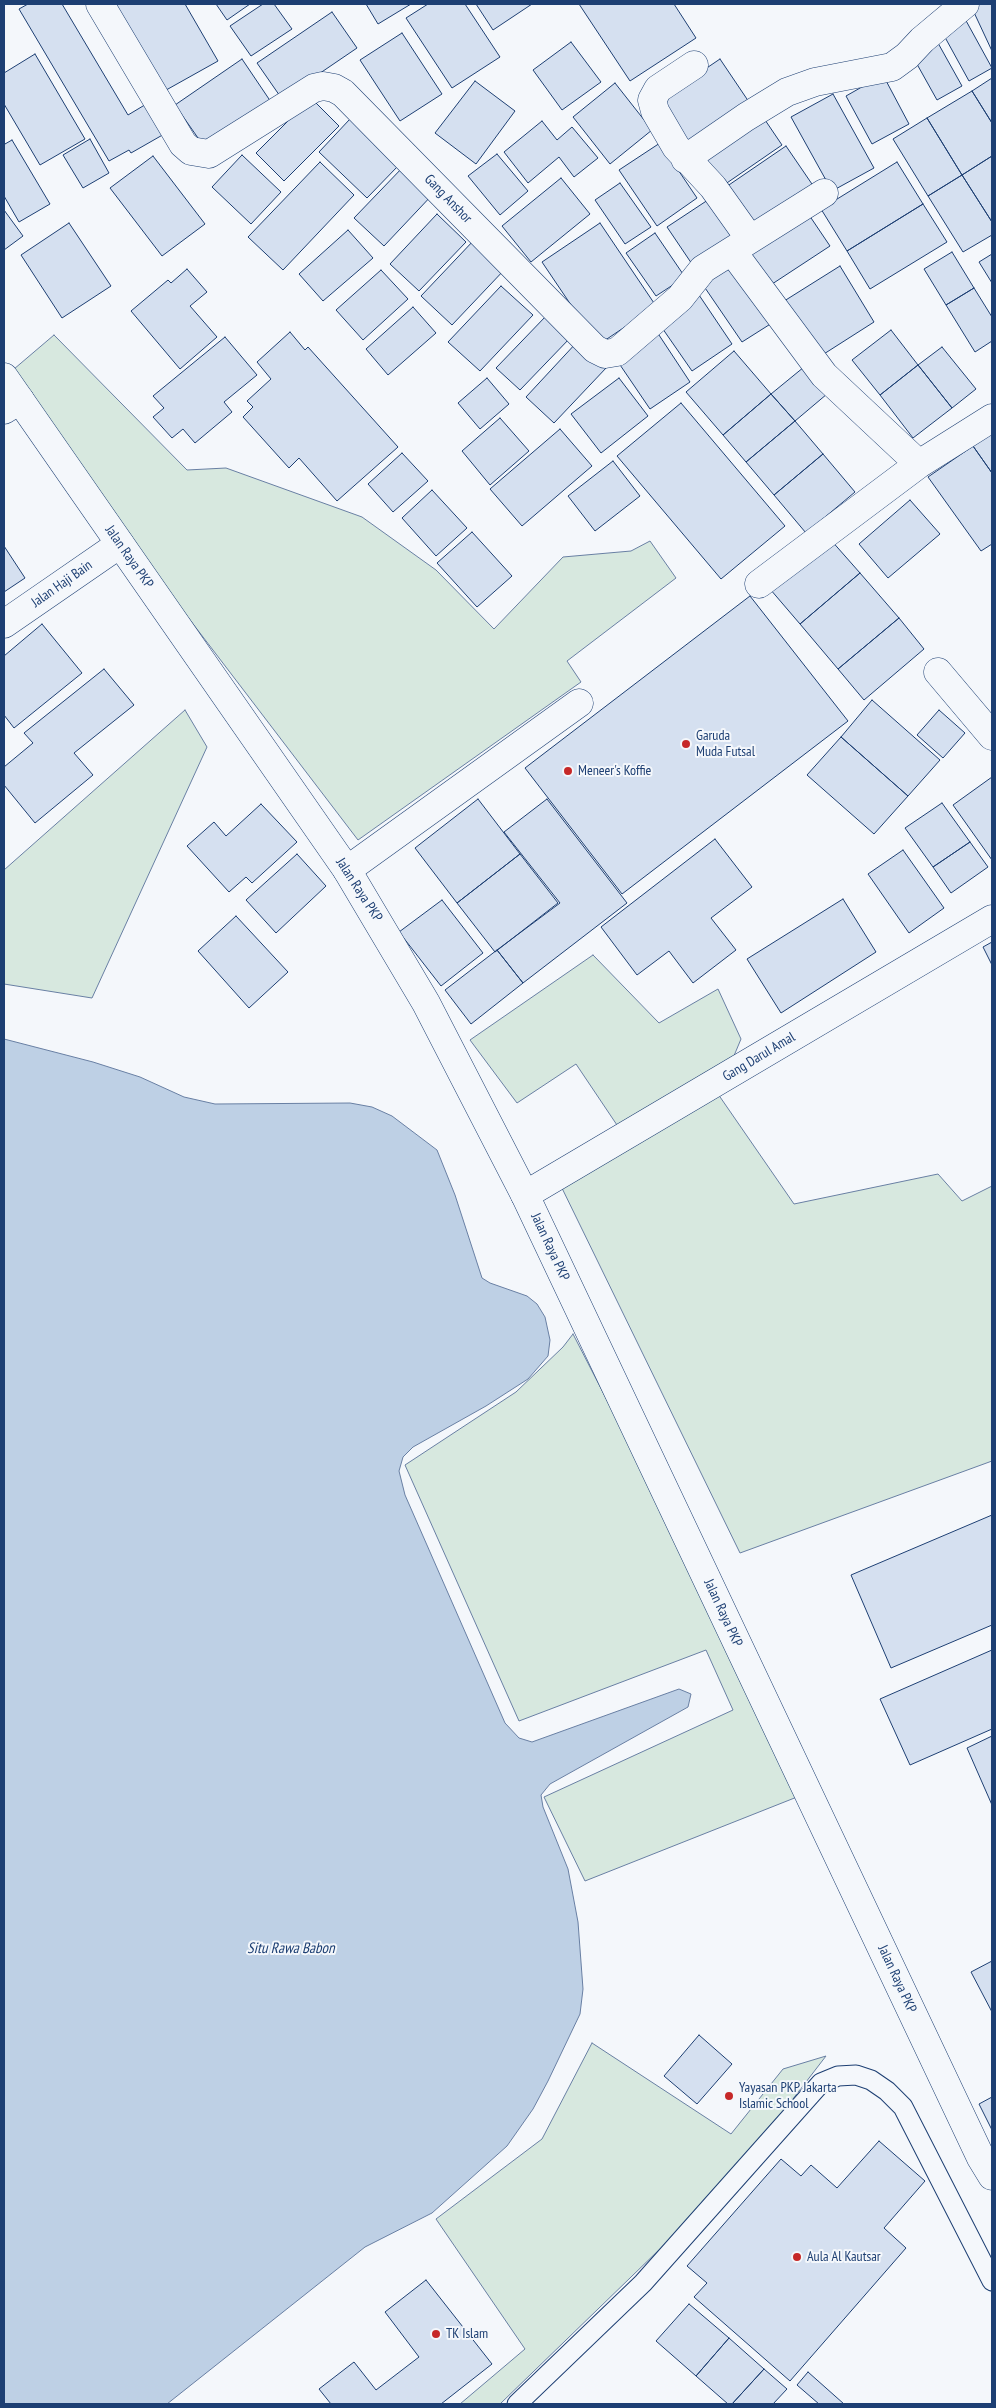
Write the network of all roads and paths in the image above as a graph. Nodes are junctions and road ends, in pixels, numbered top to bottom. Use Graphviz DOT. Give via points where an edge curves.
graph roads {
  1 [pos="100,4"];
  2 [pos="965,4"];
  3 [pos="694,65"];
  4 [pos="685,159"];
  5 [pos="824,193"];
  6 [pos="741,245"];
  7 [pos="4,377"];
  8 [pos="12,405"];
  9 [pos="992,418"];
  10 [pos="919,464"];
  11 [pos="120,544"];
  12 [pos="759,584"];
  13 [pos="4,624"];
  14 [pos="938,672"];
  15 [pos="579,703"];
  16 [pos="992,736"];
  17 [pos="348,870"];
  18 [pos="992,919"];
  19 [pos="525,1195"];
  20 [pos="992,2176"];
  21 [pos="992,2281"];
  22 [pos="517,2404"];
  1 -- 6 [label="street, Gang Anshor" via="183,144 191,151 209,154 314,88 334,88 344,93 594,349 605,354 617,352 680,298 703,268"];
  2 -- 4 [label="street" via="892,67 815,82 787,92"];
  3 -- 4 [label="street" via="658,89 652,100 664,129"];
  4 -- 6 [label="street" via="713,188"];
  5 -- 6 [label="street, Gang Anshor"];
  6 -- 10 [label="street" via="824,375"];
  7 -- 8 [label="street, Jalan Raya PKP"];
  8 -- 11 [label="street, Jalan Raya PKP"];
  9 -- 10 [label="street"];
  10 -- 12 [label="street"];
  11 -- 13 [label="street, Jalan Haji Bain"];
  11 -- 17 [label="street, Jalan Raya PKP"];
  14 -- 16 [label="street"];
  15 -- 17 [label="street"];
  17 -- 19 [label="street, Jalan Raya PKP" via="426,1003"];
  18 -- 19 [label="street, Gang Darul Amal"];
  19 -- 20 [label="street, Jalan Raya PKP"];
  21 -- 22 [label="lane" via="903,2107 871,2080 856,2075 838,2076 821,2084 643,2283"];
}
